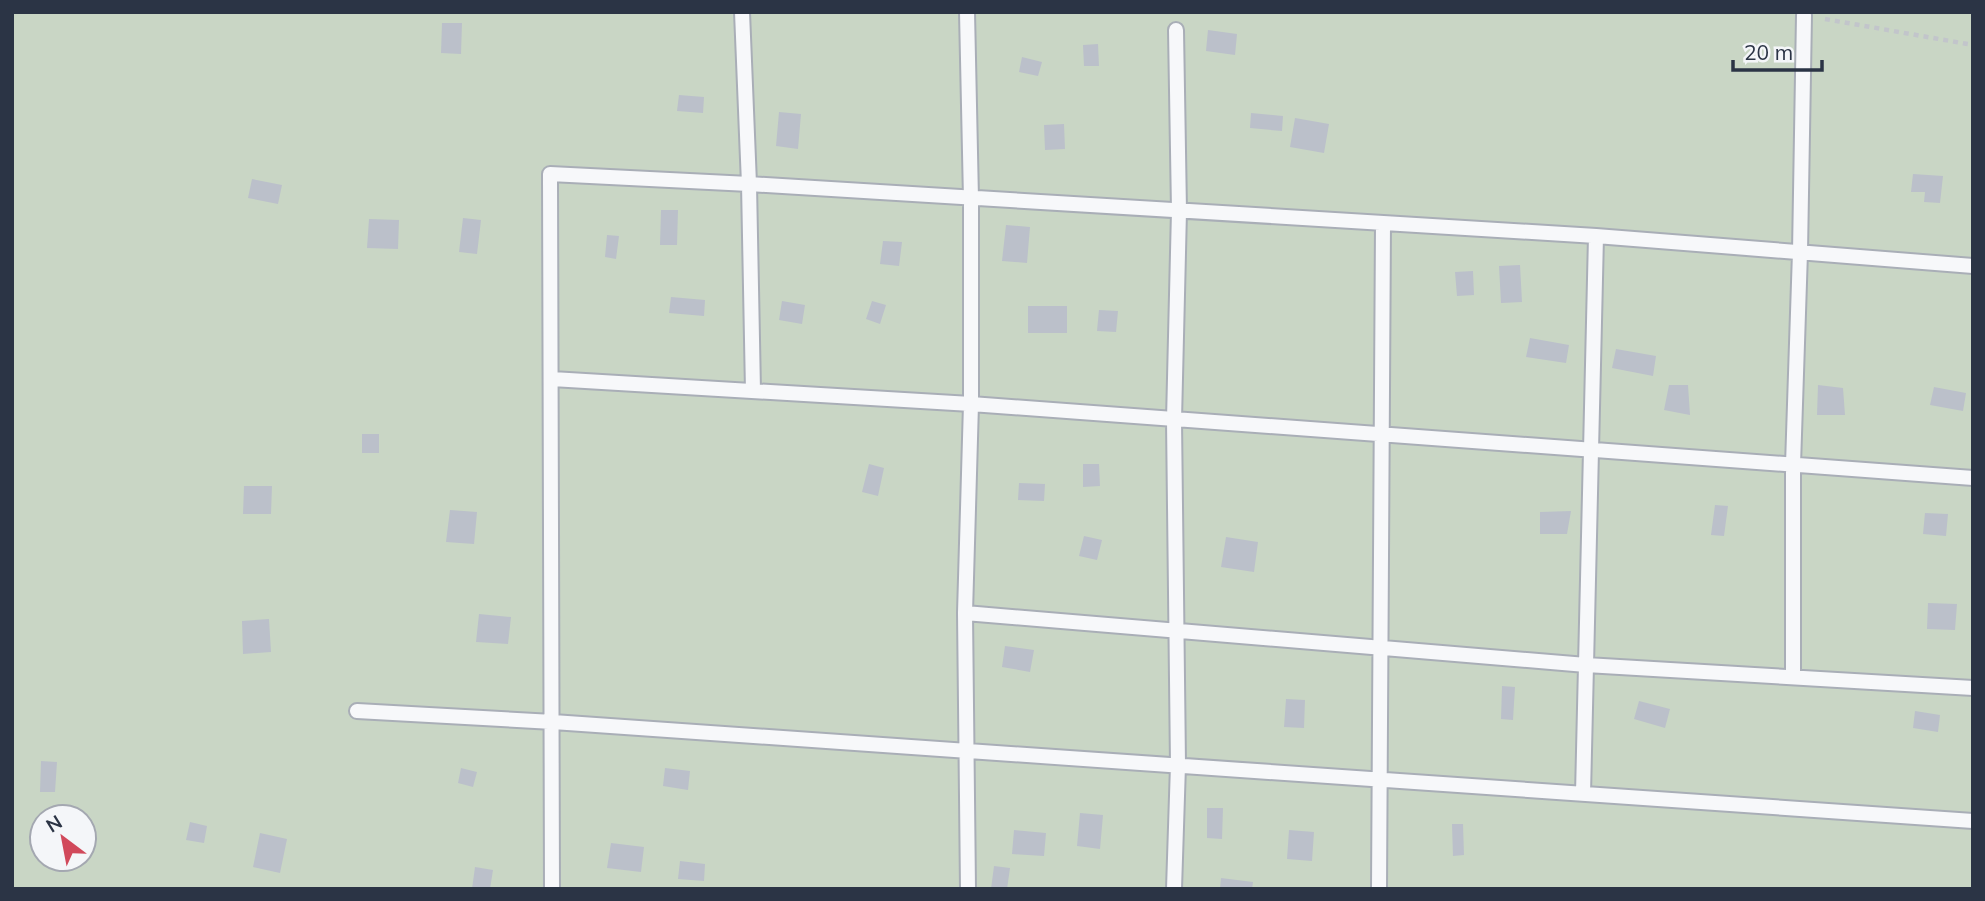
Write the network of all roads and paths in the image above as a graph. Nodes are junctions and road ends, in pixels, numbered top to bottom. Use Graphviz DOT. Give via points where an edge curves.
graph roads {
  1 [pos="742,12"];
  2 [pos="967,12"];
  3 [pos="1804,15"];
  4 [pos="1176,30"];
  5 [pos="1973,45"];
  6 [pos="749,184"];
  7 [pos="971,199"];
  8 [pos="1179,211"];
  9 [pos="1383,223"];
  10 [pos="1596,236"];
  11 [pos="1800,252"];
  12 [pos="1973,266"];
  13 [pos="552,379"];
  14 [pos="754,391"];
  15 [pos="971,404"];
  16 [pos="1174,420"];
  17 [pos="1381,435"];
  18 [pos="1591,450"];
  19 [pos="1793,465"];
  20 [pos="1973,478"];
  21 [pos="965,613"];
  22 [pos="1176,631"];
  23 [pos="1380,648"];
  24 [pos="1586,665"];
  25 [pos="1793,677"];
  26 [pos="1973,688"];
  27 [pos="357,711"];
  28 [pos="553,722"];
  29 [pos="968,751"];
  30 [pos="1178,765"];
  31 [pos="1380,780"];
  32 [pos="1583,794"];
  33 [pos="1973,821"];
  34 [pos="552,889"];
  35 [pos="968,889"];
  36 [pos="1174,889"];
  37 [pos="1379,889"];
  1 -- 6 [label="lane"];
  2 -- 7 [label="lane"];
  3 -- 5 [label="path"];
  3 -- 11 [label="lane"];
  4 -- 8 [label="lane"];
  6 -- 7 [label="lane"];
  6 -- 13 [label="lane" via="550,174"];
  6 -- 14 [label="lane"];
  7 -- 8 [label="lane"];
  7 -- 15 [label="lane"];
  8 -- 9 [label="lane"];
  8 -- 16 [label="lane"];
  9 -- 10 [label="lane"];
  9 -- 17 [label="lane"];
  10 -- 11 [label="lane"];
  10 -- 18 [label="lane"];
  11 -- 12 [label="lane"];
  11 -- 19 [label="lane"];
  13 -- 14 [label="lane"];
  13 -- 28 [label="lane"];
  14 -- 15 [label="lane"];
  15 -- 16 [label="lane"];
  15 -- 21 [label="lane"];
  16 -- 17 [label="lane"];
  16 -- 22 [label="lane"];
  17 -- 18 [label="lane"];
  17 -- 23 [label="lane"];
  18 -- 19 [label="lane"];
  18 -- 24 [label="lane"];
  19 -- 20 [label="lane"];
  19 -- 25 [label="lane"];
  21 -- 22 [label="lane"];
  21 -- 29 [label="lane"];
  22 -- 23 [label="lane"];
  22 -- 30 [label="lane"];
  23 -- 24 [label="lane"];
  23 -- 31 [label="lane"];
  24 -- 25 [label="lane"];
  24 -- 32 [label="lane"];
  25 -- 26 [label="lane"];
  27 -- 28 [label="lane"];
  28 -- 29 [label="lane"];
  28 -- 34 [label="lane"];
  29 -- 30 [label="lane"];
  29 -- 35 [label="lane"];
  30 -- 31 [label="lane"];
  30 -- 36 [label="lane"];
  31 -- 32 [label="lane"];
  31 -- 37 [label="lane"];
  32 -- 33 [label="lane"];
}
